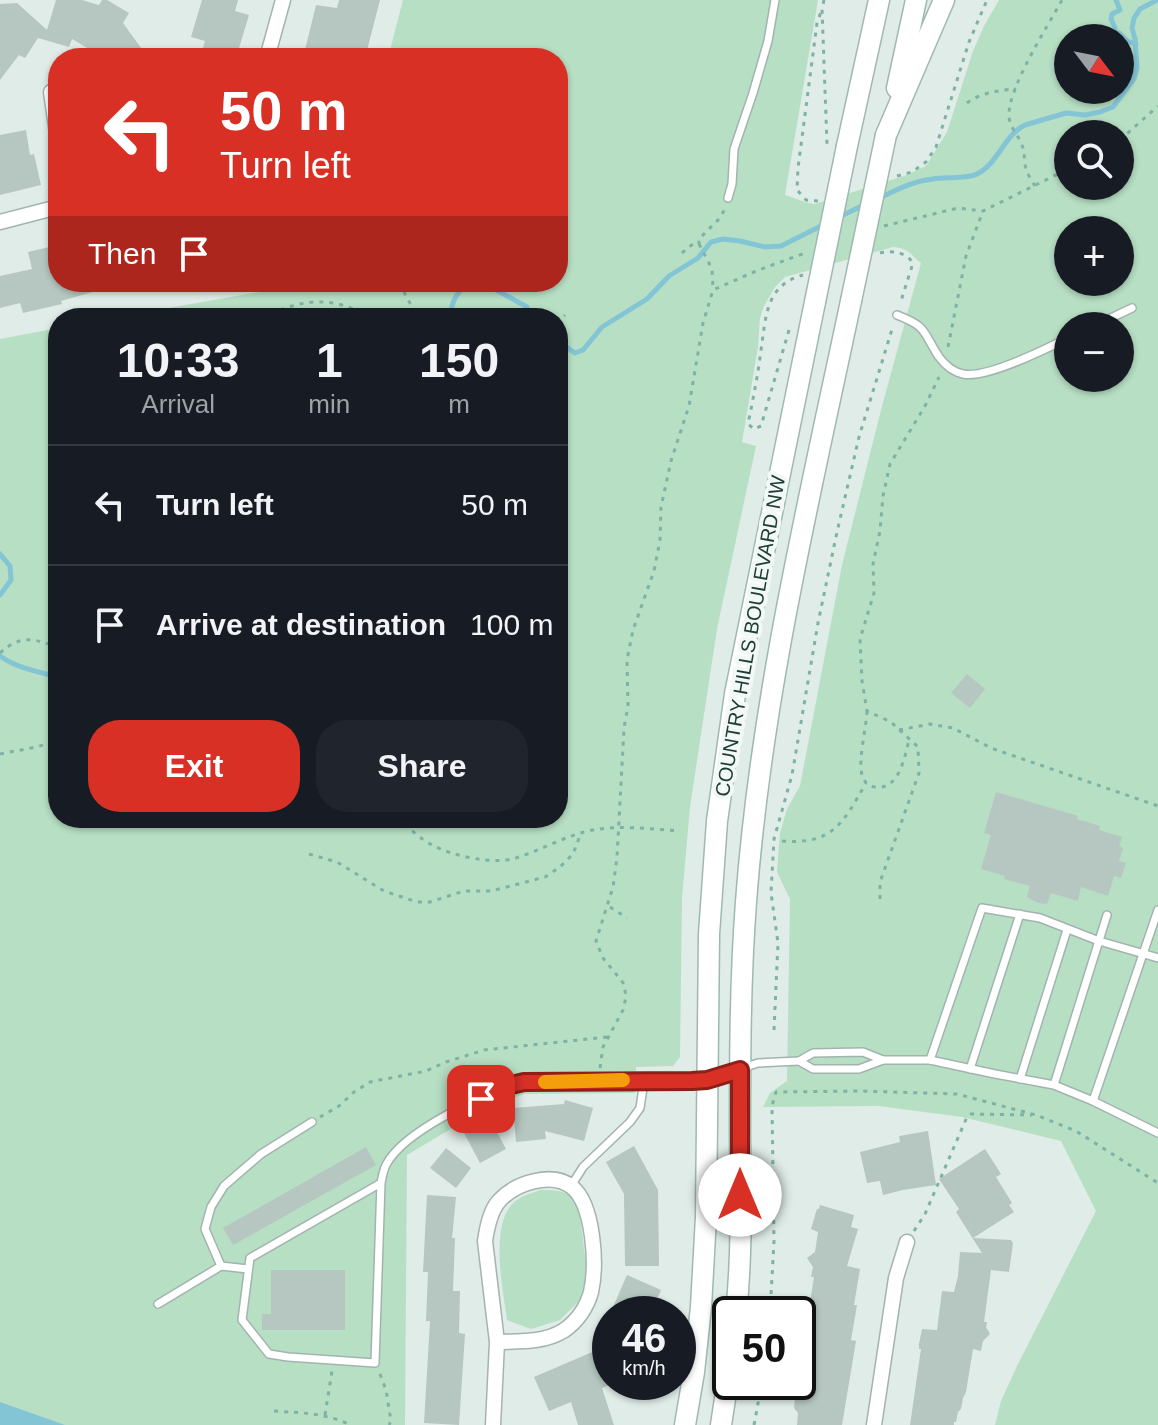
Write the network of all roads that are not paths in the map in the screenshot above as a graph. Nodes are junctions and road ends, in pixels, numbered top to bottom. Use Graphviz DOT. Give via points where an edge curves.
graph roads {
  1 [pos="283,0"];
  2 [pos="775,0"];
  3 [pos="879,0"];
  4 [pos="916,0"];
  5 [pos="944,0"];
  6 [pos="270,48"];
  7 [pos="886,135"];
  8 [pos="728,198"];
  9 [pos="48,210"];
  10 [pos="0,222"];
  11 [pos="1132,308"];
  12 [pos="1124,312"];
  13 [pos="897,315"];
  14 [pos="1054,345"];
  15 [pos="1158,910"];
  16 [pos="1020,914"];
  17 [pos="1107,915"];
  18 [pos="1067,930"];
  19 [pos="1099,941"];
  20 [pos="1143,954"];
  21 [pos="1158,958"];
  22 [pos="883,1060"];
  23 [pos="930,1060"];
  24 [pos="799,1061"];
  25 [pos="970,1069"];
  26 [pos="740,1070"];
  27 [pos="1020,1079"];
  28 [pos="707,1080"];
  29 [pos="644,1081"];
  30 [pos="1054,1085"];
  31 [pos="1093,1101"];
  32 [pos="312,1122"];
  33 [pos="1158,1133"];
  34 [pos="381,1183"];
  35 [pos="571,1186"];
  36 [pos="907,1242"];
  37 [pos="221,1266"];
  38 [pos="248,1269"];
  39 [pos="737,1296"];
  40 [pos="158,1304"];
  41 [pos="497,1342"];
  42 [pos="725,1400"];
  43 [pos="493,1425"];
  44 [pos="685,1425"];
  45 [pos="721,1425"];
  46 [pos="874,1425"];
  1 -- 6 [label="street"];
  2 -- 8 [label="lane" via="768,41 734,149"];
  3 -- 28 [label="main road, COUNTRY HILLS BOULEVARD NW, bridge" via="837,146 815,302 735,694 709,934"];
  4 -- 7 [label="main road, COUNTRY HILLS BOULEVARD NW"];
  5 -- 7 [label="main road"];
  7 -- 26 [label="main road, COUNTRY HILLS BOULEVARD NW, bridge" via="771,696 746,903"];
  9 -- 10 [label="street"];
  11 -- 12 [label="lane"];
  13 -- 14 [label="lane" via="924,329 945,364 966,375"];
  15 -- 20 [label="lane"];
  16 -- 18 [label="lane"];
  16 -- 23 [label="lane" via="982,908"];
  16 -- 25 [label="lane"];
  17 -- 19 [label="lane"];
  18 -- 19 [label="lane"];
  18 -- 27 [label="lane"];
  19 -- 20 [label="lane"];
  19 -- 30 [label="lane"];
  20 -- 21 [label="lane"];
  20 -- 31 [label="lane"];
  22 -- 23 [label="lane"];
  22 -- 24 [label="lane" via="850,1052 813,1053"];
  22 -- 24 [label="lane" via="859,1069 813,1069"];
  23 -- 25 [label="lane"];
  24 -- 26 [label="lane" via="758,1063"];
  25 -- 27 [label="lane"];
  26 -- 28 [label="lane"];
  26 -- 39 [label="main road, COUNTRY HILLS BOULEVARD NW"];
  27 -- 30 [label="lane"];
  28 -- 29 [label="lane"];
  28 -- 44 [label="main road, COUNTRY HILLS BOULEVARD NW" via="701,1307"];
  29 -- 34 [label="lane" via="524,1082 503,1087 429,1124 400,1147"];
  29 -- 35 [label="lane" via="640,1108"];
  30 -- 31 [label="lane"];
  31 -- 33 [label="lane"];
  32 -- 37 [label="lane" via="261,1154 224,1186 205,1229"];
  34 -- 38 [label="lane" via="250,1258"];
  34 -- 38 [label="lane" via="375,1363 269,1354 242,1320"];
  35 -- 41 [label="street" via="552,1178 534,1182 499,1201 491,1216 485,1241"];
  35 -- 41 [label="street" via="587,1210 594,1248 591,1291 583,1312 563,1331 540,1340"];
  36 -- 46 [label="street" via="896,1278"];
  37 -- 38 [label="lane"];
  37 -- 40 [label="lane"];
  41 -- 43 [label="street"];
  42 -- 45 [label="main road"];
}
